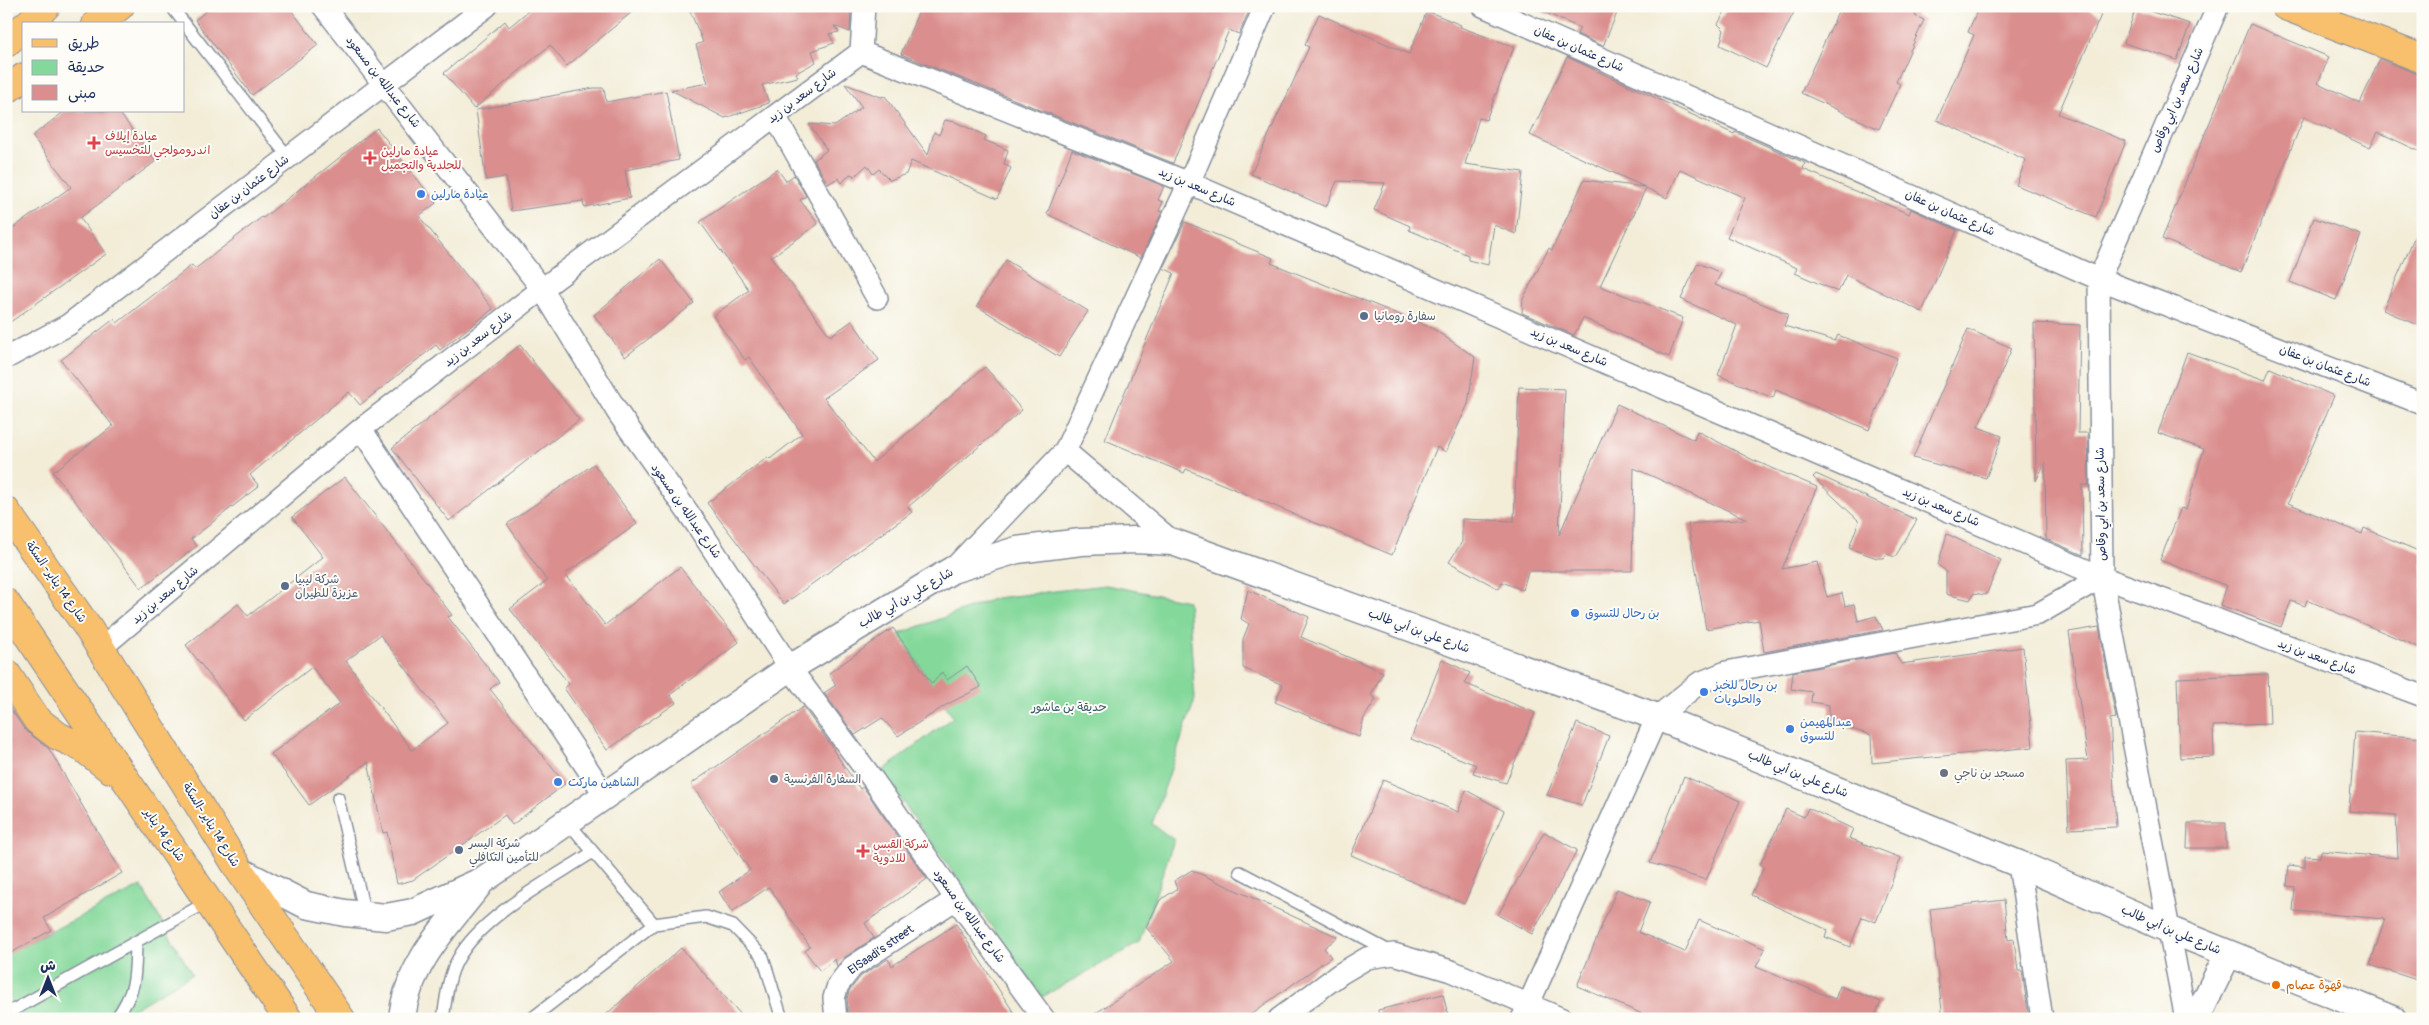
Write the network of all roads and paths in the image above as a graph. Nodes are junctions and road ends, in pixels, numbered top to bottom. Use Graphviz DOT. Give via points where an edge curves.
graph roads {
  1 [pos="46,6"];
  2 [pos="59,6"];
  3 [pos="120,6"];
  4 [pos="170,6"];
  5 [pos="323,6"];
  6 [pos="487,6"];
  7 [pos="864,6"];
  8 [pos="1265,6"];
  9 [pos="1483,6"];
  10 [pos="2218,6"];
  11 [pos="2285,6"];
  12 [pos="30,22"];
  13 [pos="39,22"];
  14 [pos="99,22"];
  15 [pos="183,22"];
  16 [pos="185,25"];
  17 [pos="22,29"];
  18 [pos="22,33"];
  19 [pos="6,44"];
  20 [pos="861,52"];
  21 [pos="2423,59"];
  22 [pos="22,78"];
  23 [pos="384,83"];
  24 [pos="6,90"];
  25 [pos="775,116"];
  26 [pos="288,157"];
  27 [pos="1189,183"];
  28 [pos="2099,279"];
  29 [pos="542,289"];
  30 [pos="877,298"];
  31 [pos="6,358"];
  32 [pos="2423,404"];
  33 [pos="361,429"];
  34 [pos="1065,451"];
  35 [pos="6,511"];
  36 [pos="1173,542"];
  37 [pos="952,570"];
  38 [pos="2102,577"];
  39 [pos="6,603"];
  40 [pos="95,638"];
  41 [pos="790,668"];
  42 [pos="6,673"];
  43 [pos="2423,696"];
  44 [pos="1657,717"];
  45 [pos="125,780"];
  46 [pos="605,795"];
  47 [pos="338,798"];
  48 [pos="567,821"];
  49 [pos="593,852"];
  50 [pos="2019,864"];
  51 [pos="240,871"];
  52 [pos="1240,872"];
  53 [pos="483,880"];
  54 [pos="956,899"];
  55 [pos="209,901"];
  56 [pos="365,915"];
  57 [pos="654,924"];
  58 [pos="2170,930"];
  59 [pos="136,942"];
  60 [pos="1394,954"];
  61 [pos="2228,954"];
  62 [pos="1525,1012"];
  63 [pos="6,1014"];
  64 [pos="116,1019"];
  65 [pos="288,1019"];
  66 [pos="340,1019"];
  67 [pos="402,1019"];
  68 [pos="443,1019"];
  69 [pos="531,1019"];
  70 [pos="782,1019"];
  71 [pos="836,1019"];
  72 [pos="1044,1019"];
  73 [pos="1279,1019"];
  74 [pos="1562,1019"];
  75 [pos="2042,1019"];
  76 [pos="2186,1019"];
  77 [pos="2196,1019"];
  78 [pos="2393,1019"];
  1 -- 12 [label="main road"];
  2 -- 13 [label="main road"];
  3 -- 14 [label="main road"];
  4 -- 15 [label="lane"];
  5 -- 23 [label="street, شارع عبدالله بن مسعود"];
  6 -- 23 [label="street, شارع عثمان بن عفان"];
  7 -- 20 [label="street"];
  8 -- 27 [label="street"];
  9 -- 28 [label="street, شارع عثمان بن عفان"];
  10 -- 28 [label="street, شارع سعد بن ابي وقاص"];
  11 -- 21 [label="main road"];
  16 -- 26 [label="lane"];
  17 -- 19 [label="main road"];
  18 -- 19 [label="main road"];
  20 -- 25 [label="street, شارع سعد بن زيد"];
  20 -- 27 [label="street, شارع سعد بن زيد"];
  22 -- 24 [label="main road"];
  23 -- 26 [label="street, شارع عثمان بن عفان"];
  23 -- 29 [label="street, شارع عبدالله بن مسعود"];
  25 -- 29 [label="street, شارع سعد بن زيد"];
  25 -- 30 [label="street"];
  26 -- 31 [label="street, شارع عثمان بن عفان" via="68,325"];
  27 -- 34 [label="street"];
  27 -- 38 [label="street, شارع سعد بن زيد"];
  28 -- 32 [label="street, شارع عثمان بن عفان"];
  28 -- 38 [label="street, شارع سعد بن ابي وقاص"];
  29 -- 33 [label="street, شارع سعد بن زيد"];
  29 -- 41 [label="street, شارع عبدالله بن مسعود" via="618,413 699,528"];
  33 -- 40 [label="street, شارع سعد بن زيد"];
  33 -- 46 [label="street"];
  34 -- 36 [label="street"];
  34 -- 37 [label="street"];
  35 -- 40 [label="main road, شارع 14 يناير- السكة"];
  36 -- 37 [label="street, شارع علي بن أبي طالب" via="1072,543 1017,550"];
  36 -- 44 [label="street, شارع علي بن أبي طالب"];
  37 -- 41 [label="street, شارع علي بن أبي طالب"];
  38 -- 43 [label="street, شارع سعد بن زيد"];
  38 -- 44 [label="street" via="2038,614 1726,672 1699,683"];
  38 -- 58 [label="street, شارع سعد بن ابي وقاص"];
  39 -- 45 [label="main road, شارع 14 يناير"];
  40 -- 51 [label="main road, شارع 14 يناير -السكة"];
  41 -- 46 [label="street, شارع علي بن أبي طالب"];
  41 -- 54 [label="street, شارع عبدالله بن مسعود"];
  42 -- 45 [label="main road" via="37,720 58,736 83,748"];
  44 -- 50 [label="street, شارع علي بن أبي طالب"];
  44 -- 62 [label="street"];
  45 -- 55 [label="main road, شارع 14 يناير"];
  46 -- 48 [label="street, شارع علي بن أبي طالب"];
  47 -- 56 [label="lane"];
  48 -- 49 [label="lane"];
  48 -- 53 [label="street, شارع علي بن أبي طالب"];
  49 -- 57 [label="lane"];
  49 -- 68 [label="lane" via="489,920 458,959 448,988"];
  50 -- 58 [label="street, شارع علي بن أبي طالب"];
  50 -- 75 [label="street"];
  51 -- 56 [label="street, شارع علي بن أبي طالب" via="306,905"];
  51 -- 66 [label="main road, شارع 14 يناير -السكة"];
  52 -- 60 [label="lane"];
  53 -- 56 [label="street, شارع علي بن أبي طالب" via="413,912 386,917"];
  53 -- 67 [label="street, شارع علي بن أبي طالب" via="434,940 418,967"];
  54 -- 71 [label="street, ElSaadi’s street" via="852,967 838,985 834,998"];
  54 -- 72 [label="street, شارع عبدالله بن مسعود"];
  55 -- 59 [label="lane"];
  55 -- 65 [label="main road, شارع 14 يناير"];
  57 -- 69 [label="lane"];
  57 -- 70 [label="lane" via="706,917 733,926 763,957"];
  58 -- 61 [label="street, شارع علي بن أبي طالب"];
  58 -- 76 [label="street, شارع سعد بن ابي وقاص"];
  59 -- 63 [label="lane"];
  59 -- 64 [label="lane" via="135,980 130,999"];
  60 -- 62 [label="street" via="1451,971"];
  60 -- 73 [label="street" via="1367,958"];
  61 -- 77 [label="street"];
  61 -- 78 [label="street, شارع علي بن أبي طالب"];
  62 -- 74 [label="street"];
}
